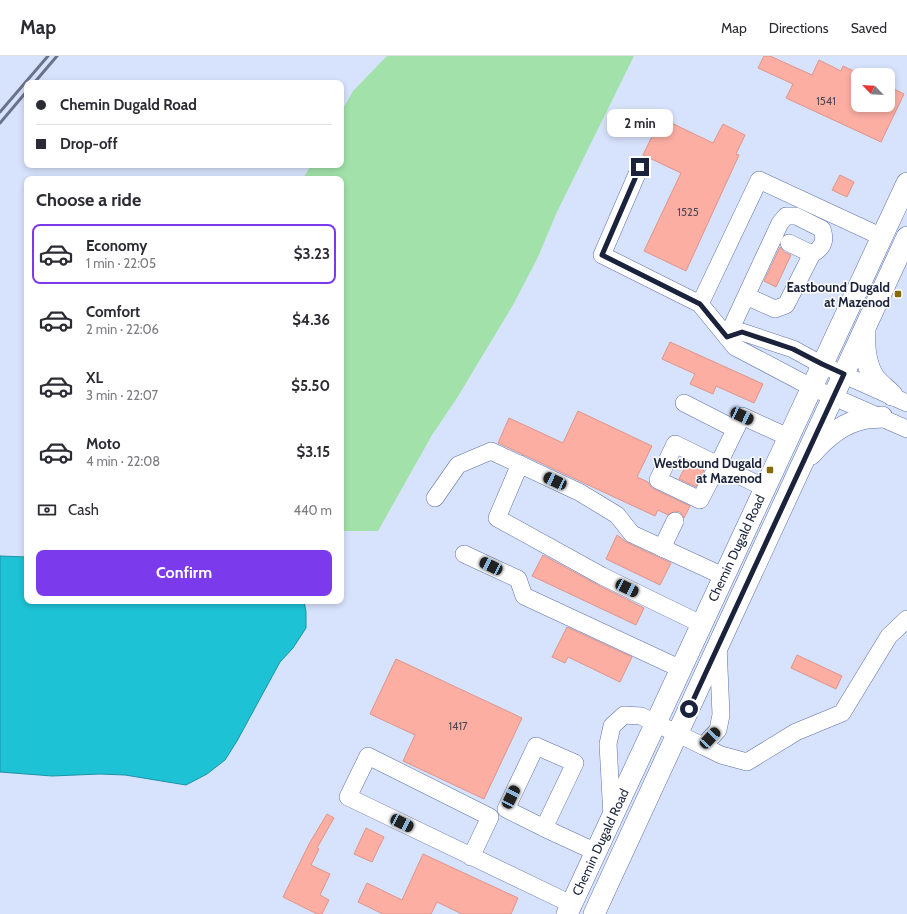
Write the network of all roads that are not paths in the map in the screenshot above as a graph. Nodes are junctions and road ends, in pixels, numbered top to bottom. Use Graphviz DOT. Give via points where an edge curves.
graph roads {
  1 [pos="640,167"];
  2 [pos="907,183"];
  3 [pos="882,237"];
  4 [pos="907,237"];
  5 [pos="789,243"];
  6 [pos="812,254"];
  7 [pos="746,296"];
  8 [pos="700,304"];
  9 [pos="865,328"];
  10 [pos="727,337"];
  11 [pos="822,364"];
  12 [pos="844,374"];
  13 [pos="811,387"];
  14 [pos="834,396"];
  15 [pos="900,399"];
  16 [pos="684,403"];
  17 [pos="882,417"];
  18 [pos="736,429"];
  19 [pos="907,429"];
  20 [pos="788,437"];
  21 [pos="520,464"];
  22 [pos="799,468"];
  23 [pos="765,488"];
  24 [pos="435,498"];
  25 [pos="675,521"];
  26 [pos="662,548"];
  27 [pos="464,554"];
  28 [pos="723,576"];
  29 [pos="907,619"];
  30 [pos="701,624"];
  31 [pos="718,645"];
  32 [pos="681,669"];
  33 [pos="655,723"];
  34 [pos="677,734"];
  35 [pos="703,746"];
  36 [pos="506,809"];
  37 [pos="612,816"];
  38 [pos="490,817"];
  39 [pos="544,828"];
  40 [pos="596,852"];
  41 [pos="471,857"];
  42 [pos="569,909"];
  43 [pos="594,914"];
  1 -- 8 [label="street" via="602,255"];
  2 -- 3 [label="main road, Chemin Dugald Road"];
  3 -- 8 [label="street" via="759,180"];
  3 -- 11 [label="main road, Chemin Dugald Road"];
  4 -- 9 [label="main road, Chemin Dugald Road"];
  5 -- 6 [label="street"];
  6 -- 7 [label="street" via="786,305 775,310"];
  6 -- 7 [label="street" via="824,244 825,236 822,229 802,220 798,227 786,228 780,223"];
  7 -- 10 [label="street"];
  8 -- 10 [label="street"];
  9 -- 12 [label="main road, Chemin Dugald Road"];
  9 -- 15 [label="main road" via="864,350 869,365 876,379"];
  10 -- 11 [label="street" via="742,332 793,349"];
  10 -- 13 [label="street" via="735,347"];
  11 -- 12 [label="street"];
  11 -- 13 [label="main road, Chemin Dugald Road"];
  12 -- 14 [label="main road, Chemin Dugald Road"];
  12 -- 15 [label="street"];
  13 -- 14 [label="street"];
  13 -- 20 [label="main road, Chemin Dugald Road"];
  14 -- 17 [label="street"];
  14 -- 22 [label="main road, Chemin Dugald Road"];
  16 -- 18 [label="street"];
  17 -- 19 [label="street"];
  17 -- 22 [label="main road" via="863,419 845,425 822,441"];
  18 -- 20 [label="street" via="742,416"];
  18 -- 23 [label="street" via="718,465"];
  20 -- 23 [label="main road, Chemin Dugald Road"];
  21 -- 24 [label="street" via="491,451 458,465"];
  21 -- 26 [label="street" via="586,496 617,515 632,534"];
  21 -- 30 [label="street" via="497,518 602,576"];
  22 -- 31 [label="main road, Chemin Dugald Road"];
  23 -- 28 [label="main road, Chemin Dugald Road"];
  25 -- 26 [label="street"];
  26 -- 28 [label="street"];
  27 -- 32 [label="street" via="518,580 524,596"];
  28 -- 30 [label="main road, Chemin Dugald Road"];
  29 -- 35 [label="street" via="889,636 842,713 796,732 747,762"];
  30 -- 32 [label="main road, Chemin Dugald Road"];
  31 -- 34 [label="main road, Chemin Dugald Road"];
  31 -- 35 [label="street" via="721,716 718,730"];
  32 -- 33 [label="main road, Chemin Dugald Road"];
  33 -- 34 [label="street"];
  33 -- 37 [label="main road, Chemin Dugald Road"];
  33 -- 37 [label="street" via="641,716 624,715 612,726 608,744"];
  34 -- 35 [label="street"];
  34 -- 43 [label="main road, Chemin Dugald Road"];
  36 -- 38 [label="street"];
  36 -- 39 [label="street"];
  36 -- 39 [label="street" via="536,746 575,763"];
  37 -- 40 [label="main road, Chemin Dugald Road"];
  38 -- 41 [label="street"];
  38 -- 41 [label="street" via="368,756 348,797"];
  39 -- 40 [label="street"];
  40 -- 42 [label="main road, Chemin Dugald Road"];
  41 -- 42 [label="street"];
}
